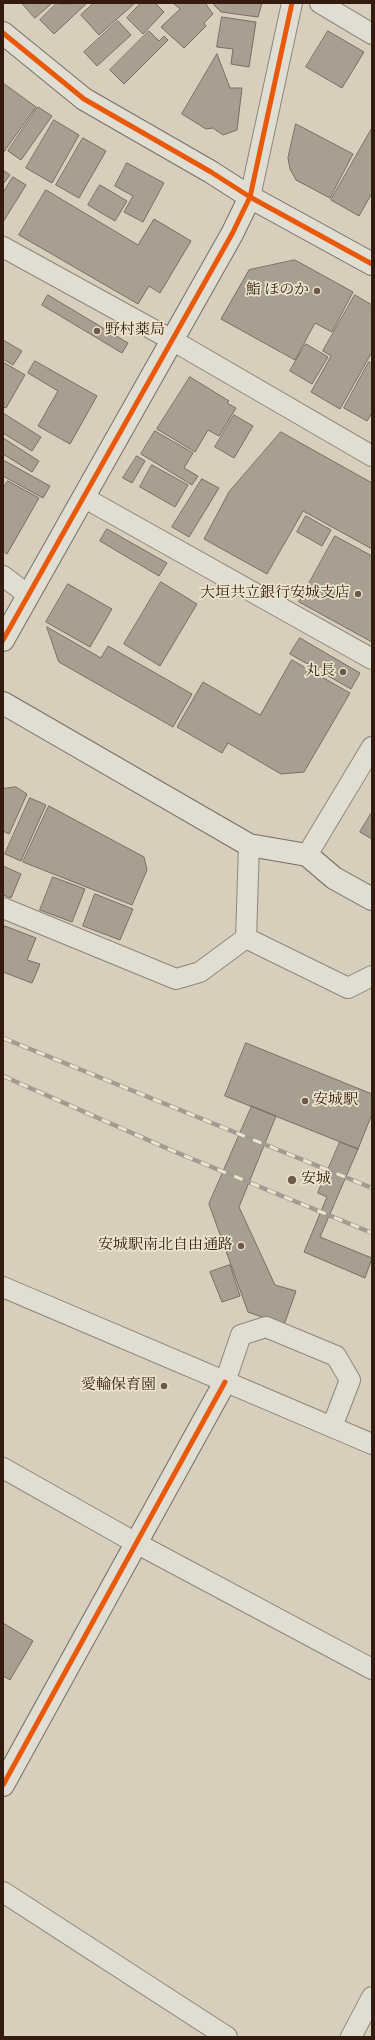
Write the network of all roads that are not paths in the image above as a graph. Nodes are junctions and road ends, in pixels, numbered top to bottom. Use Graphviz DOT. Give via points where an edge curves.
graph roads {
  1 [pos="292,3"];
  2 [pos="320,3"];
  3 [pos="3,33"];
  4 [pos="372,34"];
  5 [pos="250,197"];
  6 [pos="3,247"];
  7 [pos="372,264"];
  8 [pos="172,340"];
  9 [pos="372,456"];
  10 [pos="83,498"];
  11 [pos="3,576"];
  12 [pos="27,594"];
  13 [pos="3,640"];
  14 [pos="372,659"];
  15 [pos="3,703"];
  16 [pos="372,747"];
  17 [pos="248,845"];
  18 [pos="307,855"];
  19 [pos="372,899"];
  20 [pos="3,908"];
  21 [pos="246,938"];
  22 [pos="372,976"];
  23 [pos="3,1287"];
  24 [pos="225,1382"];
  25 [pos="332,1427"];
  26 [pos="372,1444"];
  27 [pos="3,1468"];
  28 [pos="136,1543"];
  29 [pos="372,1669"];
  30 [pos="3,1785"];
  31 [pos="3,1892"];
  32 [pos="372,1997"];
  33 [pos="227,2037"];
  34 [pos="351,2037"];
  1 -- 5 [label="street"];
  2 -- 4 [label="street"];
  3 -- 5 [label="street" via="84,99"];
  5 -- 7 [label="street"];
  5 -- 8 [label="street"];
  6 -- 8 [label="street"];
  8 -- 9 [label="street"];
  8 -- 10 [label="street"];
  10 -- 12 [label="street"];
  10 -- 14 [label="street"];
  11 -- 12 [label="street"];
  12 -- 13 [label="street"];
  15 -- 17 [label="street"];
  16 -- 18 [label="street"];
  17 -- 18 [label="street"];
  17 -- 21 [label="street"];
  18 -- 19 [label="street" via="334,878"];
  20 -- 21 [label="street" via="176,978 200,972"];
  21 -- 22 [label="street" via="348,988"];
  23 -- 24 [label="street"];
  24 -- 25 [label="street"];
  24 -- 25 [label="street" via="241,1335 266,1327 336,1356 350,1380"];
  24 -- 28 [label="street"];
  25 -- 26 [label="street"];
  27 -- 28 [label="street"];
  28 -- 29 [label="street"];
  28 -- 30 [label="street"];
  31 -- 33 [label="street"];
  32 -- 34 [label="street"];
}
